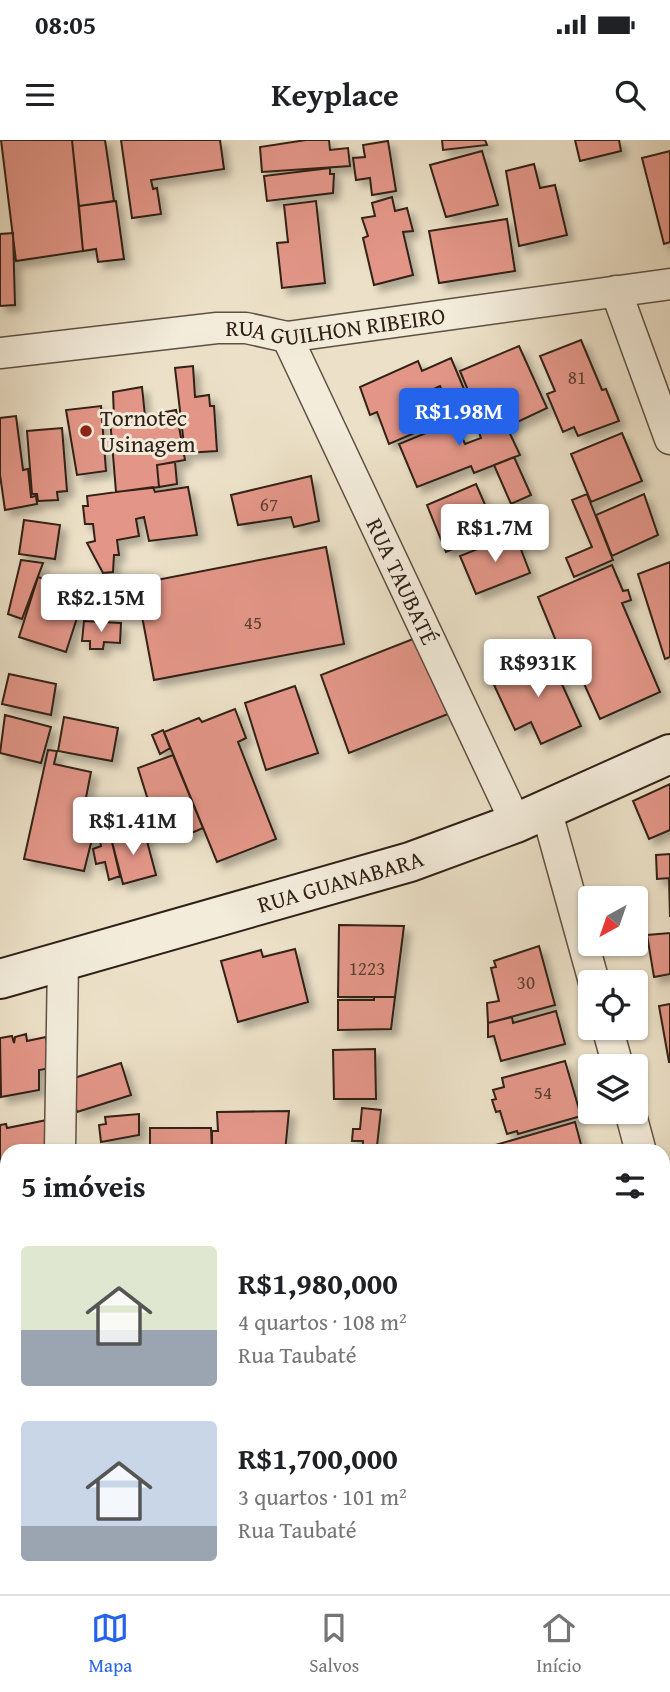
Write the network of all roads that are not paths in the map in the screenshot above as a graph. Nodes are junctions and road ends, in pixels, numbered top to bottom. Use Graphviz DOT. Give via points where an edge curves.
graph roads {
  1 [pos="670,284"];
  2 [pos="616,291"];
  3 [pos="287,337"];
  4 [pos="0,353"];
  5 [pos="670,439"];
  6 [pos="670,754"];
  7 [pos="531,816"];
  8 [pos="63,961"];
  9 [pos="589,970"];
  10 [pos="0,979"];
  11 [pos="633,1124"];
  12 [pos="60,1144"];
  13 [pos="639,1144"];
  1 -- 2 [label="street, RUA GUILHON RIBEIRO"];
  2 -- 3 [label="street, RUA GUILHON RIBEIRO"];
  2 -- 5 [label="street"];
  3 -- 4 [label="street, RUA GUILHON RIBEIRO" via="246,328 217,328"];
  3 -- 7 [label="street, RUA TAUBATÉ"];
  6 -- 7 [label="main road, RUA GUANABARA"];
  7 -- 8 [label="main road, RUA GUANABARA" via="411,862"];
  7 -- 9 [label="street, RUA TAUBATÉ"];
  8 -- 10 [label="main road, RUA GUANABARA"];
  8 -- 12 [label="street"];
  11 -- 13 [label="street"];
}
